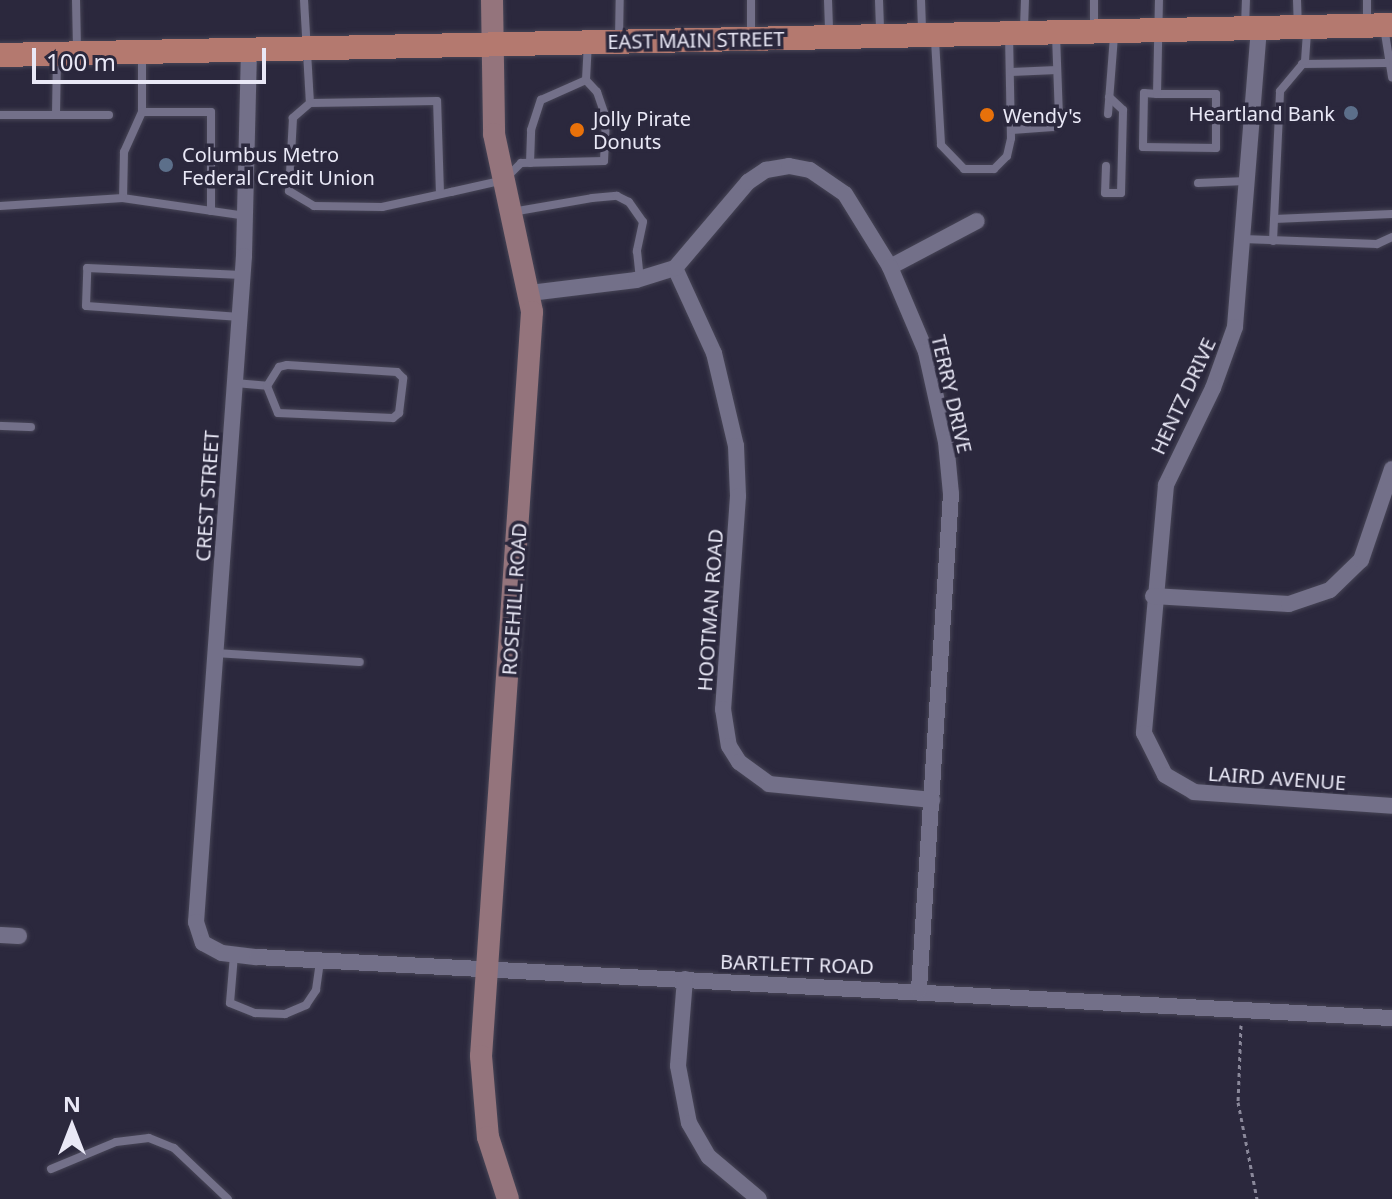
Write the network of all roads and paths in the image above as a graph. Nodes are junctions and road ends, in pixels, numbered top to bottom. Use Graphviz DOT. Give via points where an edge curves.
graph roads {
  1 [pos="76,0"];
  2 [pos="304,0"];
  3 [pos="492,0"];
  4 [pos="620,0"];
  5 [pos="751,0"];
  6 [pos="828,0"];
  7 [pos="879,0"];
  8 [pos="921,0"];
  9 [pos="1025,0"];
  10 [pos="1094,0"];
  11 [pos="1159,0"];
  12 [pos="1246,0"];
  13 [pos="1297,0"];
  14 [pos="1367,0"];
  15 [pos="1381,25"];
  16 [pos="1303,27"];
  17 [pos="1252,28"];
  18 [pos="1158,30"];
  19 [pos="1104,31"];
  20 [pos="1055,32"];
  21 [pos="1016,33"];
  22 [pos="928,35"];
  23 [pos="880,36"];
  24 [pos="829,37"];
  25 [pos="751,39"];
  26 [pos="619,42"];
  27 [pos="588,43"];
  28 [pos="491,45"];
  29 [pos="307,49"];
  30 [pos="249,50"];
  31 [pos="142,52"];
  32 [pos="67,54"];
  33 [pos="0,55"];
  34 [pos="1386,63"];
  35 [pos="1302,64"];
  36 [pos="1057,70"];
  37 [pos="1011,72"];
  38 [pos="1392,77"];
  39 [pos="586,80"];
  40 [pos="1157,94"];
  41 [pos="1109,97"];
  42 [pos="310,103"];
  43 [pos="142,112"];
  44 [pos="56,114"];
  45 [pos="1108,114"];
  46 [pos="0,115"];
  47 [pos="109,115"];
  48 [pos="1012,130"];
  49 [pos="530,163"];
  50 [pos="1106,166"];
  51 [pos="504,180"];
  52 [pos="1247,181"];
  53 [pos="1198,183"];
  54 [pos="440,194"];
  55 [pos="123,198"];
  56 [pos="0,206"];
  57 [pos="211,211"];
  58 [pos="511,212"];
  59 [pos="1392,214"];
  60 [pos="247,216"];
  61 [pos="1274,219"];
  62 [pos="977,221"];
  63 [pos="1392,237"];
  64 [pos="1243,239"];
  65 [pos="1276,242"];
  66 [pos="890,267"];
  67 [pos="675,268"];
  68 [pos="243,275"];
  69 [pos="640,279"];
  70 [pos="530,293"];
  71 [pos="240,317"];
  72 [pos="235,383"];
  73 [pos="267,386"];
  74 [pos="0,426"];
  75 [pos="31,427"];
  76 [pos="1392,469"];
  77 [pos="1153,596"];
  78 [pos="215,652"];
  79 [pos="360,662"];
  80 [pos="1165,775"];
  81 [pos="932,800"];
  82 [pos="1392,806"];
  83 [pos="0,935"];
  84 [pos="19,936"];
  85 [pos="203,943"];
  86 [pos="234,954"];
  87 [pos="320,960"];
  88 [pos="488,969"];
  89 [pos="685,979"];
  90 [pos="919,990"];
  91 [pos="1392,1018"];
  92 [pos="1241,1021"];
  93 [pos="51,1169"];
  94 [pos="228,1199"];
  95 [pos="508,1199"];
  96 [pos="759,1199"];
  97 [pos="1257,1199"];
  1 -- 32 [label="lane"];
  2 -- 29 [label="lane"];
  3 -- 28 [label="street, ROSEHILL ROAD"];
  4 -- 26 [label="lane"];
  5 -- 25 [label="lane"];
  6 -- 24 [label="lane"];
  7 -- 23 [label="lane"];
  8 -- 22 [label="lane"];
  9 -- 21 [label="lane"];
  10 -- 19 [label="lane"];
  11 -- 18 [label="lane"];
  12 -- 17 [label="lane"];
  13 -- 16 [label="lane"];
  14 -- 15 [label="lane"];
  15 -- 16 [label="main road, EAST MAIN STREET"];
  15 -- 34 [label="lane"];
  16 -- 17 [label="main road, EAST MAIN STREET"];
  16 -- 35 [label="lane"];
  17 -- 18 [label="main road, EAST MAIN STREET"];
  17 -- 52 [label="street, HENTZ DRIVE"];
  18 -- 19 [label="main road, EAST MAIN STREET"];
  18 -- 40 [label="lane"];
  19 -- 20 [label="main road, EAST MAIN STREET"];
  19 -- 41 [label="lane"];
  20 -- 21 [label="main road, EAST MAIN STREET"];
  20 -- 36 [label="lane"];
  21 -- 22 [label="main road, EAST MAIN STREET"];
  21 -- 37 [label="lane"];
  22 -- 23 [label="main road, EAST MAIN STREET"];
  22 -- 48 [label="lane" via="941,145 964,169 994,169 1007,156"];
  23 -- 24 [label="main road, EAST MAIN STREET"];
  24 -- 25 [label="main road, EAST MAIN STREET"];
  25 -- 26 [label="main road, EAST MAIN STREET"];
  26 -- 27 [label="main road, EAST MAIN STREET"];
  27 -- 28 [label="main road, EAST MAIN STREET"];
  27 -- 39 [label="lane"];
  28 -- 29 [label="main road, EAST MAIN STREET"];
  28 -- 51 [label="street, ROSEHILL ROAD" via="491,111"];
  29 -- 30 [label="main road, EAST MAIN STREET"];
  29 -- 42 [label="lane"];
  30 -- 31 [label="main road, EAST MAIN STREET"];
  30 -- 60 [label="street, CREST STREET"];
  31 -- 32 [label="main road, EAST MAIN STREET"];
  31 -- 43 [label="lane"];
  32 -- 33 [label="main road, EAST MAIN STREET"];
  32 -- 44 [label="lane"];
  34 -- 35 [label="lane"];
  34 -- 38 [label="lane"];
  35 -- 61 [label="lane" via="1280,91"];
  36 -- 37 [label="lane"];
  36 -- 48 [label="lane" via="1059,117 1053,127"];
  37 -- 48 [label="lane"];
  39 -- 49 [label="lane" via="541,100 531,130"];
  39 -- 49 [label="lane" via="597,92 606,118 604,161"];
  40 -- 40 [label="lane" via="1216,94 1216,148 1143,147 1144,93"];
  41 -- 45 [label="lane"];
  41 -- 50 [label="lane" via="1123,110 1121,193 1105,193"];
  42 -- 54 [label="lane" via="437,101"];
  42 -- 54 [label="lane" via="293,118 289,191 314,206 382,207"];
  43 -- 55 [label="lane" via="124,152"];
  43 -- 57 [label="lane" via="211,112"];
  44 -- 46 [label="lane"];
  44 -- 47 [label="lane"];
  49 -- 51 [label="lane" via="521,163"];
  51 -- 54 [label="lane"];
  51 -- 58 [label="street, ROSEHILL ROAD"];
  52 -- 53 [label="lane"];
  52 -- 64 [label="street, HENTZ DRIVE"];
  55 -- 56 [label="lane"];
  55 -- 57 [label="lane"];
  57 -- 60 [label="lane"];
  58 -- 69 [label="lane" via="592,198 617,196 629,202 643,222 637,251"];
  58 -- 70 [label="street, ROSEHILL ROAD"];
  59 -- 61 [label="lane"];
  60 -- 68 [label="street, CREST STREET"];
  61 -- 65 [label="lane"];
  62 -- 66 [label="street"];
  63 -- 65 [label="lane" via="1377,244"];
  64 -- 65 [label="lane"];
  64 -- 77 [label="street, HENTZ DRIVE" via="1235,327 1226,357 1166,485"];
  66 -- 67 [label="street, TERRY DRIVE" via="845,194 810,170 789,166 766,170 748,182"];
  66 -- 81 [label="street, TERRY DRIVE" via="926,352 946,442 951,494"];
  67 -- 69 [label="street"];
  67 -- 81 [label="street, HOOTMAN ROAD" via="714,353 736,446 738,496 723,709 729,746 746,769 769,784"];
  68 -- 71 [label="street, CREST STREET"];
  68 -- 71 [label="lane" via="87,268 86,306"];
  69 -- 70 [label="street"];
  70 -- 88 [label="street, ROSEHILL ROAD" via="531,362"];
  71 -- 72 [label="street, CREST STREET"];
  72 -- 73 [label="lane"];
  72 -- 78 [label="street, CREST STREET"];
  73 -- 73 [label="lane" via="278,413 393,418 399,413 403,378 397,372 287,365 279,367"];
  74 -- 75 [label="lane"];
  76 -- 77 [label="street" via="1361,560 1330,590 1289,604"];
  77 -- 80 [label="street, HENTZ DRIVE" via="1144,733"];
  78 -- 79 [label="lane"];
  78 -- 85 [label="street, CREST STREET" via="196,922"];
  80 -- 82 [label="street, LAIRD AVENUE" via="1184,789 1208,795"];
  81 -- 90 [label="street, TERRY DRIVE"];
  83 -- 84 [label="street"];
  85 -- 86 [label="street, BARTLETT ROAD"];
  86 -- 87 [label="street, BARTLETT ROAD"];
  86 -- 87 [label="lane" via="230,1003 255,1013 285,1014 306,1005 316,990"];
  87 -- 88 [label="street, BARTLETT ROAD"];
  88 -- 89 [label="street, BARTLETT ROAD"];
  88 -- 95 [label="street, ROSEHILL ROAD" via="482,1098"];
  89 -- 90 [label="street, BARTLETT ROAD"];
  89 -- 96 [label="street" via="678,1066 686,1114 709,1157"];
  90 -- 91 [label="street, BARTLETT ROAD"];
  92 -- 97 [label="path" via="1238,1102"];
  93 -- 94 [label="lane" via="116,1142 149,1138 174,1148"];
}
